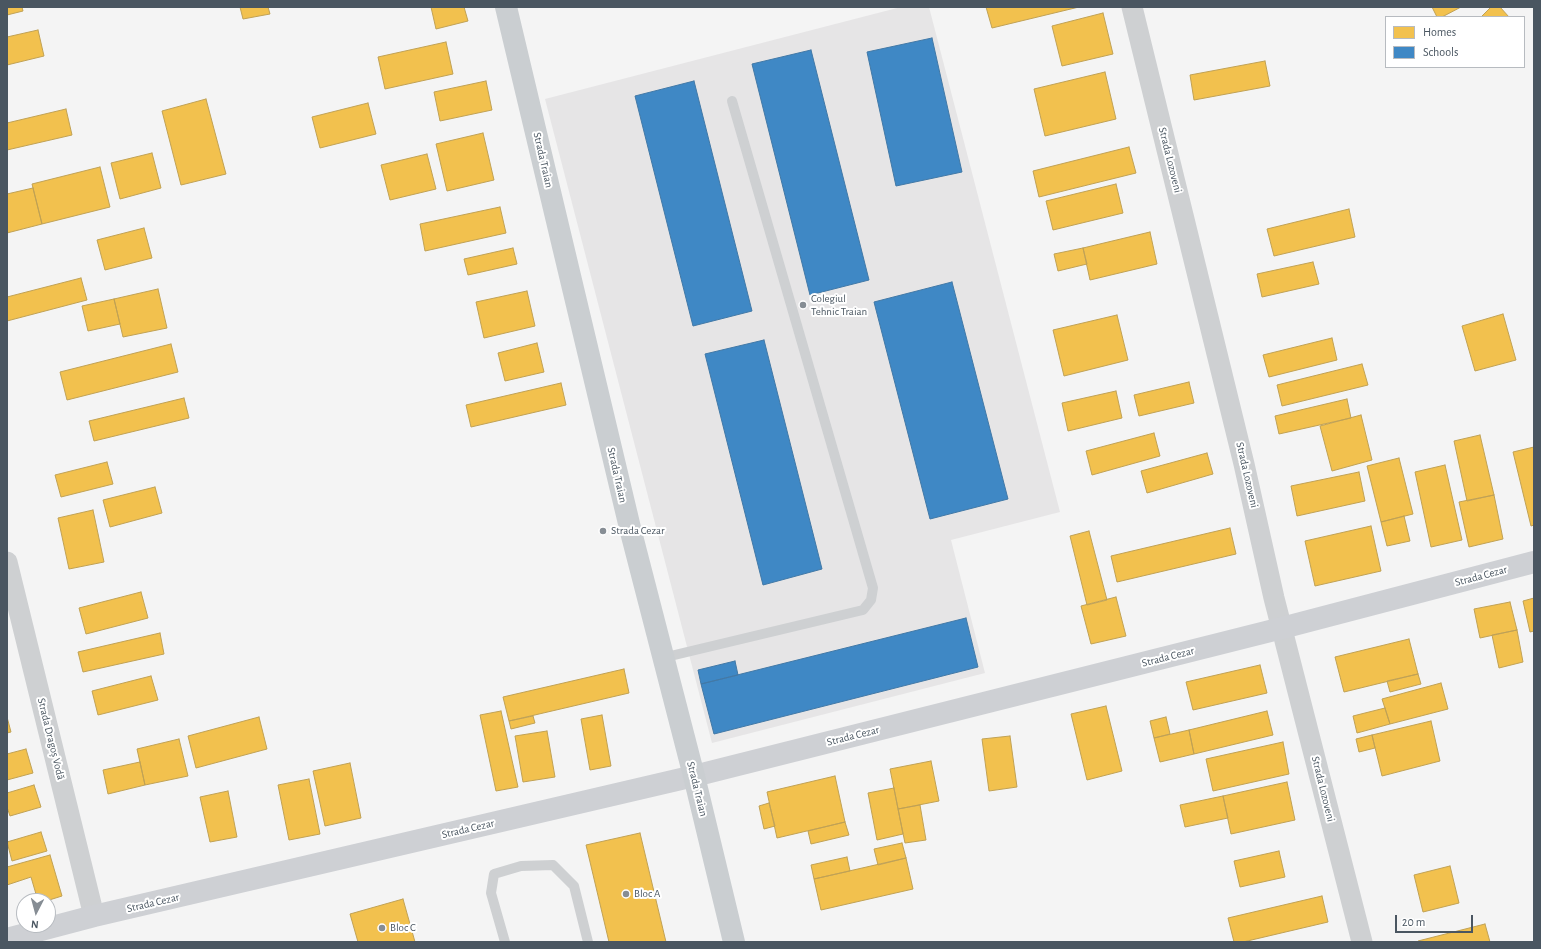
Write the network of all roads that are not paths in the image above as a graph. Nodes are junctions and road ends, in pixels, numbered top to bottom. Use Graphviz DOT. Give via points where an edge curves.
graph roads {
  1 [pos="506,7"];
  2 [pos="1132,7"];
  3 [pos="732,101"];
  4 [pos="7,562"];
  5 [pos="1534,562"];
  6 [pos="1282,628"];
  7 [pos="662,658"];
  8 [pos="694,776"];
  9 [pos="94,916"];
  10 [pos="7,939"];
  11 [pos="506,942"];
  12 [pos="588,942"];
  13 [pos="734,942"];
  14 [pos="1362,942"];
  1 -- 7 [label="main road, Strada Traian"];
  2 -- 6 [label="street, Strada Lozoveni"];
  3 -- 7 [label="lane" via="874,588 871,600 863,610"];
  4 -- 9 [label="street, Strada Dragoș Vodă"];
  5 -- 6 [label="street, Strada Cezar"];
  6 -- 8 [label="street, Strada Cezar"];
  6 -- 14 [label="street, Strada Lozoveni"];
  7 -- 8 [label="main road, Strada Traian"];
  8 -- 9 [label="street, Strada Cezar"];
  8 -- 13 [label="main road, Strada Traian"];
  9 -- 10 [label="street, Strada Cezar"];
  11 -- 12 [label="lane" via="491,893 494,874 521,866 553,865 574,886"];
}
